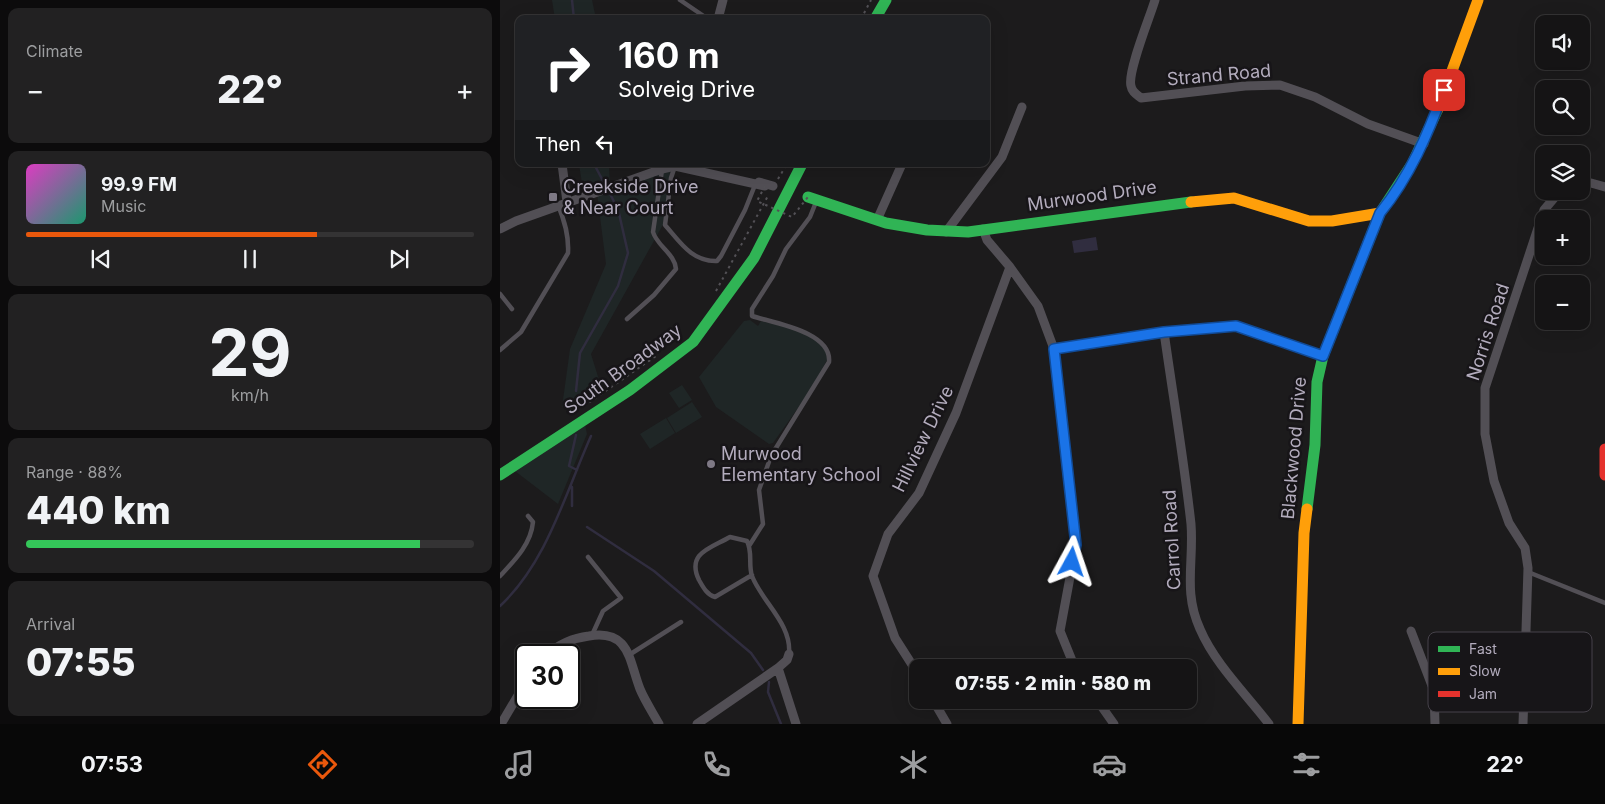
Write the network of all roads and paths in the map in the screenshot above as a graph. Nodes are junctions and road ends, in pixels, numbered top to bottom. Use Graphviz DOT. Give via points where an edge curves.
graph roads {
  1 [pos="680,0"];
  2 [pos="723,0"];
  3 [pos="870,0"];
  4 [pos="886,0"];
  5 [pos="1155,0"];
  6 [pos="1478,0"];
  7 [pos="702,15"];
  8 [pos="719,15"];
  9 [pos="863,15"];
  10 [pos="878,15"];
  11 [pos="1022,107"];
  12 [pos="1424,144"];
  13 [pos="562,167"];
  14 [pos="669,167"];
  15 [pos="675,167"];
  16 [pos="684,167"];
  17 [pos="702,167"];
  18 [pos="783,167"];
  19 [pos="800,167"];
  20 [pos="901,167"];
  21 [pos="662,169"];
  22 [pos="1590,182"];
  23 [pos="764,186"];
  24 [pos="1605,187"];
  25 [pos="812,199"];
  26 [pos="1552,200"];
  27 [pos="563,204"];
  28 [pos="1380,213"];
  29 [pos="877,220"];
  30 [pos="500,229"];
  31 [pos="983,229"];
  32 [pos="946,232"];
  33 [pos="1010,267"];
  34 [pos="500,294"];
  35 [pos="712,297"];
  36 [pos="512,309"];
  37 [pos="627,318"];
  38 [pos="1164,332"];
  39 [pos="1054,349"];
  40 [pos="500,350"];
  41 [pos="656,355"];
  42 [pos="1323,356"];
  43 [pos="579,410"];
  44 [pos="1605,449"];
  45 [pos="500,475"];
  46 [pos="1605,475"];
  47 [pos="528,516"];
  48 [pos="749,546"];
  49 [pos="588,557"];
  50 [pos="1528,572"];
  51 [pos="752,575"];
  52 [pos="500,576"];
  53 [pos="1605,603"];
  54 [pos="681,622"];
  55 [pos="1411,631"];
  56 [pos="1526,632"];
  57 [pos="592,635"];
  58 [pos="562,644"];
  59 [pos="789,654"];
  60 [pos="629,655"];
  61 [pos="1071,659"];
  62 [pos="909,660"];
  63 [pos="778,668"];
  64 [pos="1428,675"];
  65 [pos="515,700"];
  66 [pos="938,709"];
  67 [pos="1103,709"];
  68 [pos="500,724"];
  69 [pos="659,724"];
  70 [pos="697,724"];
  71 [pos="796,724"];
  72 [pos="947,724"];
  73 [pos="1114,724"];
  74 [pos="1269,724"];
  75 [pos="1298,724"];
  1 -- 7 [label="lane"];
  2 -- 8 [label="street"];
  3 -- 9 [label="path"];
  4 -- 10 [label="street"];
  5 -- 12 [label="street, Strand Road" via="1131,72 1130,84 1140,98 1280,85 1315,97 1368,124"];
  6 -- 12 [label="street, Blackwood Drive"];
  11 -- 32 [label="street" via="1002,157"];
  12 -- 28 [label="street, Blackwood Drive"];
  13 -- 27 [label="street"];
  14 -- 21 [label="street"];
  15 -- 23 [label="lane" via="665,225 693,255 711,261 721,256 745,210"];
  16 -- 23 [label="street"];
  17 -- 23 [label="street"];
  18 -- 23 [label="path"];
  19 -- 45 [label="street, South Broadway" via="754,258 694,342 630,390"];
  20 -- 29 [label="street"];
  21 -- 27 [label="street"];
  21 -- 37 [label="lane" via="653,232 676,262 676,269 654,295"];
  22 -- 24 [label="street"];
  23 -- 25 [label="path, bridge" via="757,201 792,217"];
  23 -- 35 [label="path"];
  25 -- 29 [label="street, Murwood Drive"];
  25 -- 48 [label="lane" via="810,217 786,249 752,309 752,316 820,340 828,351 829,362 771,456 759,490 763,524"];
  26 -- 50 [label="street, Norris Road" via="1544,210 1485,388 1485,434 1494,481 1509,523 1525,548"];
  27 -- 30 [label="street"];
  27 -- 40 [label="lane" via="568,253 521,332"];
  28 -- 31 [label="street, Murwood Drive" via="1315,222 1285,215 1244,198 1220,197"];
  28 -- 42 [label="street, Blackwood Drive"];
  29 -- 32 [label="street, Murwood Drive"];
  31 -- 32 [label="street, Murwood Drive"];
  31 -- 33 [label="street" via="995,251"];
  33 -- 39 [label="street" via="1038,306"];
  33 -- 62 [label="street, Hillview Drive" via="956,413 919,493 888,534 873,576 895,638"];
  34 -- 36 [label="lane"];
  38 -- 39 [label="street"];
  38 -- 42 [label="street" via="1236,326"];
  38 -- 74 [label="street, Carrol Road" via="1189,504 1188,583 1191,603 1200,630"];
  39 -- 61 [label="street" via="1076,545 1060,631"];
  41 -- 43 [label="path"];
  42 -- 75 [label="street, Blackwood Drive" via="1316,390 1314,445 1304,533"];
  44 -- 46 [label="street"];
  47 -- 52 [label="lane" via="533,522 532,535"];
  48 -- 51 [label="lane"];
  48 -- 51 [label="lane" via="742,539 730,537 701,554 694,567 707,593 715,597"];
  49 -- 57 [label="lane" via="621,598 604,611"];
  50 -- 53 [label="lane"];
  50 -- 56 [label="street, Norris Road"];
  51 -- 59 [label="lane" via="788,636"];
  54 -- 60 [label="lane"];
  55 -- 64 [label="street"];
  57 -- 58 [label="street"];
  57 -- 60 [label="street" via="602,634 616,639"];
  59 -- 63 [label="street"];
  60 -- 69 [label="street" via="640,690"];
  63 -- 70 [label="street"];
  63 -- 71 [label="street"];
  65 -- 68 [label="street"];
  66 -- 72 [label="street"];
  67 -- 73 [label="street"];
}
